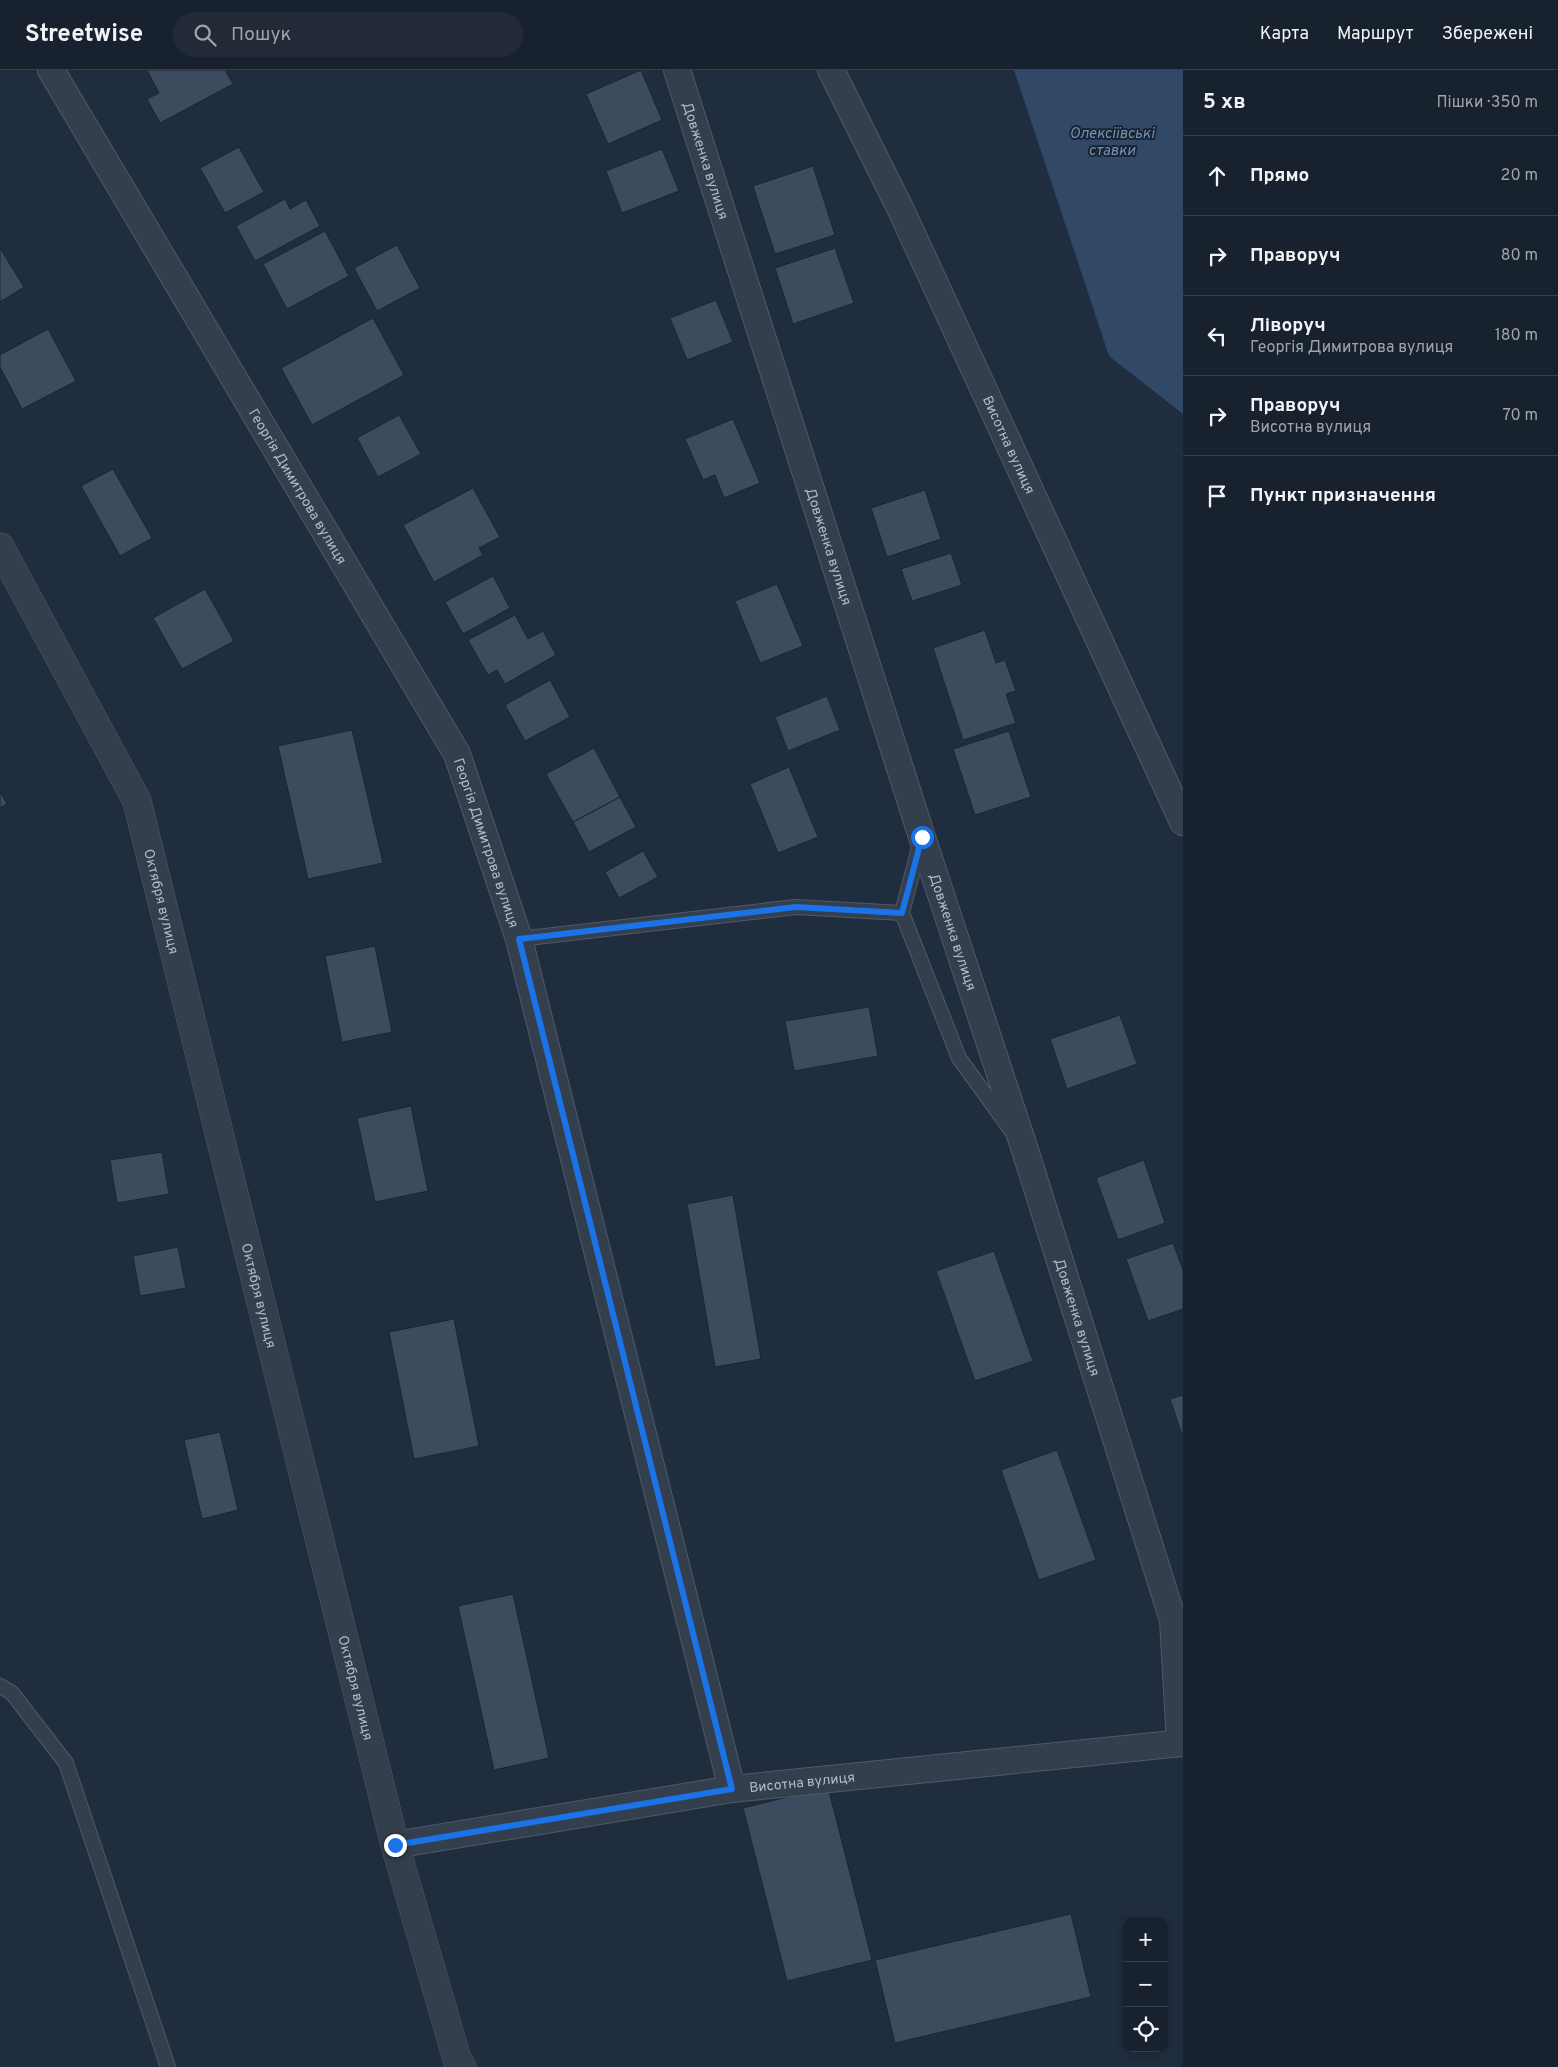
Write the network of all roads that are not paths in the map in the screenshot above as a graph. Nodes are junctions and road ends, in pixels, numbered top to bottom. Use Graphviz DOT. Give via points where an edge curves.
graph roads {
  1 [pos="50,70"];
  2 [pos="677,70"];
  3 [pos="831,70"];
  4 [pos="0,547"];
  5 [pos="1183,822"];
  6 [pos="922,837"];
  7 [pos="902,913"];
  8 [pos="519,939"];
  9 [pos="1025,1150"];
  10 [pos="0,1686"];
  11 [pos="1182,1743"];
  12 [pos="732,1789"];
  13 [pos="395,1845"];
  14 [pos="168,2067"];
  15 [pos="462,2067"];
  1 -- 8 [label="street, Георгія Димитрова вулиця" via="457,754"];
  2 -- 6 [label="street, Довженка вулиця"];
  3 -- 5 [label="street, Висотна вулиця" via="901,210"];
  4 -- 13 [label="street, Октября вулиця" via="137,802"];
  6 -- 7 [label="lane"];
  6 -- 9 [label="street, Довженка вулиця"];
  7 -- 8 [label="lane" via="796,907"];
  7 -- 9 [label="lane" via="959,1058"];
  8 -- 12 [label="street, Георгія Димитрова вулиця"];
  9 -- 11 [label="street, Довженка вулиця" via="1173,1620"];
  10 -- 14 [label="lane" via="12,1693 66,1763"];
  11 -- 12 [label="street, Висотна вулиця"];
  12 -- 13 [label="street, Висотна вулиця"];
  13 -- 15 [label="street, Октября вулиця"];
}
